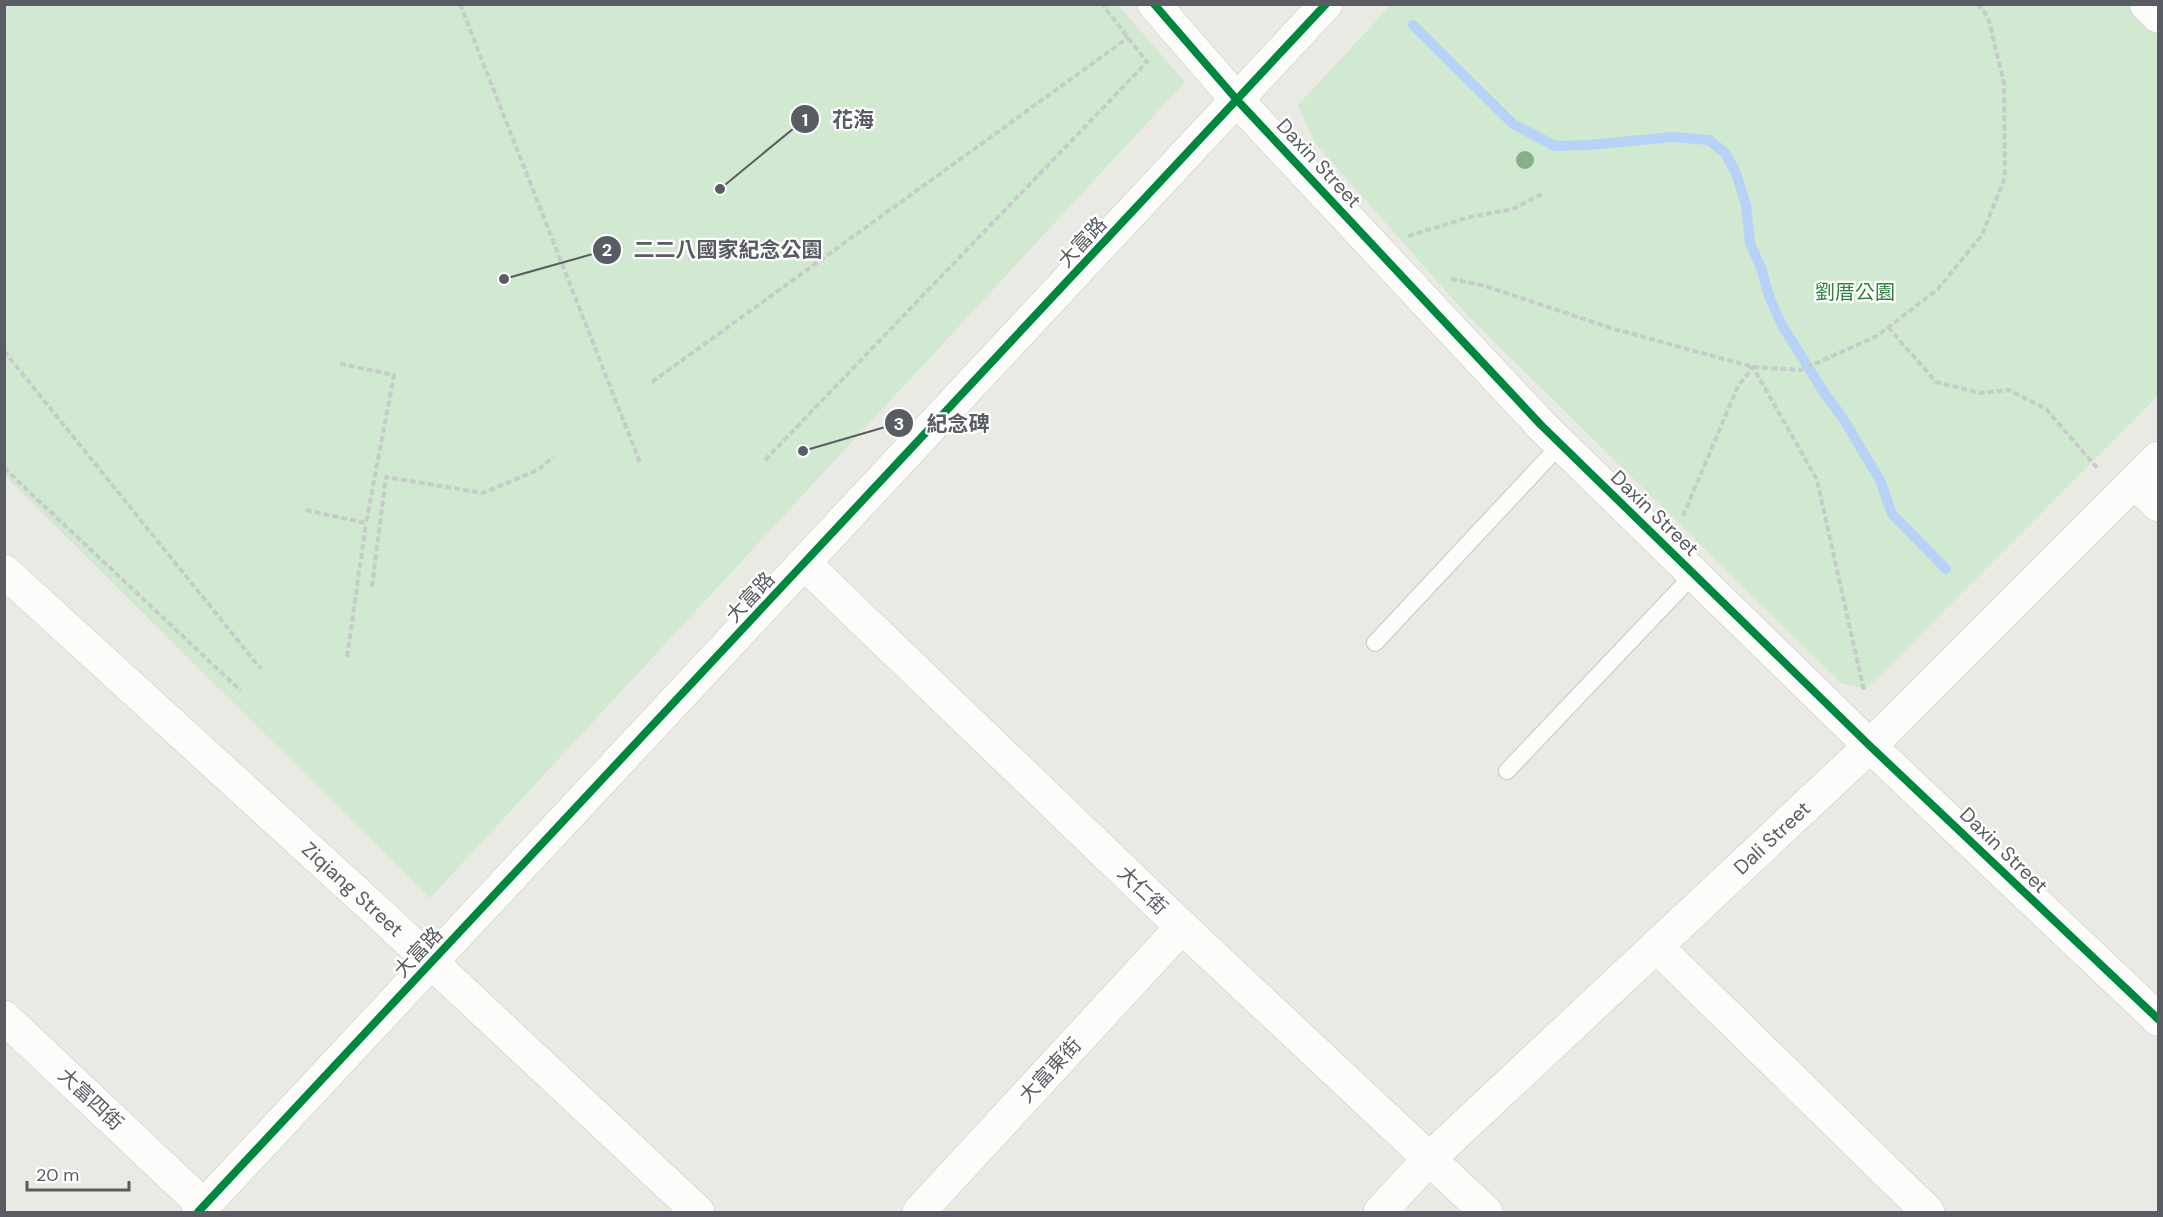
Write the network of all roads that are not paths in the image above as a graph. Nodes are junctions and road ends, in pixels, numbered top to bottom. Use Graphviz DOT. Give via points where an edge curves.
graph roads {
  1 [pos="1154,4"];
  2 [pos="1326,4"];
  3 [pos="2146,4"];
  4 [pos="2158,16"];
  5 [pos="1237,100"];
  6 [pos="1561,444"];
  7 [pos="2158,458"];
  8 [pos="2128,488"];
  9 [pos="2158,506"];
  10 [pos="804,563"];
  11 [pos="4,571"];
  12 [pos="1694,574"];
  13 [pos="1375,643"];
  14 [pos="1870,746"];
  15 [pos="1507,771"];
  16 [pos="1182,927"];
  17 [pos="1656,946"];
  18 [pos="431,962"];
  19 [pos="4,1017"];
  20 [pos="2158,1019"];
  21 [pos="1429,1159"];
  22 [pos="201,1209"];
  23 [pos="698,1212"];
  24 [pos="918,1212"];
  25 [pos="1380,1212"];
  26 [pos="1486,1212"];
  27 [pos="1928,1212"];
  1 -- 5 [label="street, Daxin Street"];
  2 -- 5 [label="street, 大富路"];
  3 -- 4 [label="street"];
  5 -- 6 [label="street, Daxin Street"];
  5 -- 10 [label="street, 大富路"];
  6 -- 12 [label="street, Daxin Street"];
  6 -- 13 [label="lane"];
  7 -- 8 [label="street, Dali Street"];
  8 -- 9 [label="street"];
  8 -- 14 [label="street, Dali Street"];
  10 -- 16 [label="street, 大仁街"];
  10 -- 18 [label="street, 大富路"];
  11 -- 18 [label="street, Ziqiang Street"];
  12 -- 14 [label="street, Daxin Street"];
  12 -- 15 [label="lane"];
  14 -- 17 [label="street, Dali Street"];
  14 -- 20 [label="street, Daxin Street"];
  16 -- 21 [label="street, 大仁街"];
  16 -- 24 [label="street, 大富東街"];
  17 -- 21 [label="street, Dali Street"];
  17 -- 27 [label="street"];
  18 -- 22 [label="street, 大富路"];
  18 -- 23 [label="street, Ziqiang Street"];
  19 -- 22 [label="street, 大富四街"];
  21 -- 25 [label="street, Dali Street"];
  21 -- 26 [label="street, 大仁街"];
}
